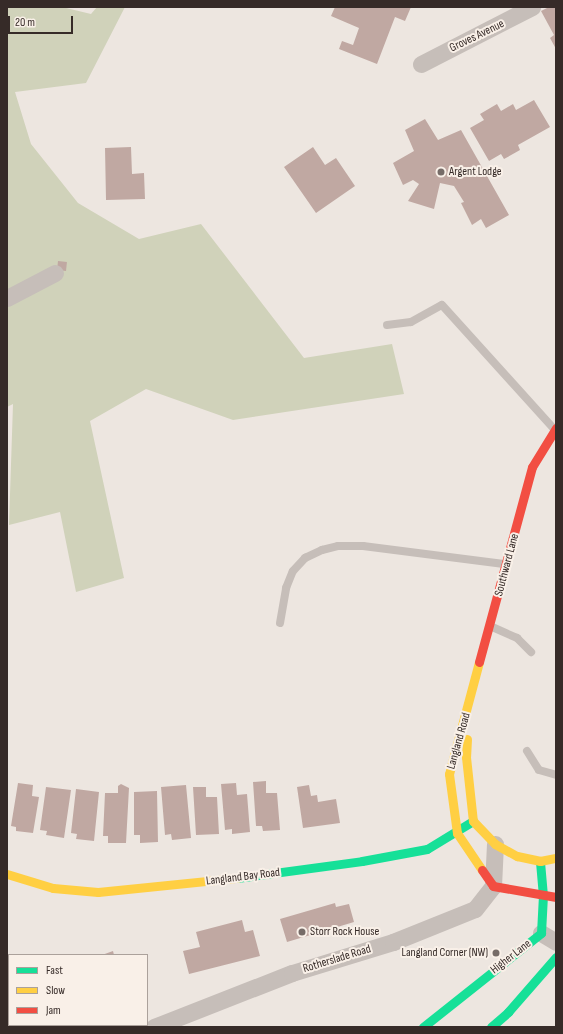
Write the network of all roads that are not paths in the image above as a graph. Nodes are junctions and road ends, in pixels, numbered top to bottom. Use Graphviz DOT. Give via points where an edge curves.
graph roads {
  1 [pos="532,7"];
  2 [pos="421,64"];
  3 [pos="55,273"];
  4 [pos="7,298"];
  5 [pos="387,325"];
  6 [pos="555,429"];
  7 [pos="507,565"];
  8 [pos="280,623"];
  9 [pos="490,626"];
  10 [pos="531,652"];
  11 [pos="469,708"];
  12 [pos="527,752"];
  13 [pos="556,775"];
  14 [pos="473,821"];
  15 [pos="458,832"];
  16 [pos="495,844"];
  17 [pos="556,858"];
  18 [pos="540,860"];
  19 [pos="7,874"];
  20 [pos="493,886"];
  21 [pos="543,896"];
  22 [pos="556,897"];
  23 [pos="541,933"];
  24 [pos="556,942"];
  25 [pos="556,957"];
  26 [pos="154,1027"];
  27 [pos="423,1027"];
  28 [pos="491,1027"];
  1 -- 2 [label="street, Groves Avenue"];
  3 -- 4 [label="street"];
  5 -- 6 [label="lane" via="411,322 442,305"];
  6 -- 7 [label="street, Southward Lane" via="532,467"];
  7 -- 8 [label="lane" via="363,546 338,546 322,550 305,558 293,570 286,588"];
  7 -- 9 [label="street, Southward Lane"];
  9 -- 10 [label="lane" via="517,638"];
  9 -- 11 [label="street, Southward Lane"];
  11 -- 14 [label="street, Langland Road" via="466,757"];
  11 -- 15 [label="street, Langland Road" via="449,774"];
  12 -- 13 [label="lane" via="539,770"];
  14 -- 15 [label="street, Langland Bay Road"];
  14 -- 16 [label="street"];
  15 -- 19 [label="street, Langland Bay Road" via="427,849 362,861 173,886 98,892 54,888"];
  15 -- 20 [label="street, Langland Road"];
  16 -- 18 [label="street" via="517,856"];
  16 -- 20 [label="street"];
  17 -- 18 [label="street"];
  18 -- 21 [label="street, Higher Lane"];
  20 -- 21 [label="street"];
  20 -- 26 [label="street, Rotherslade Road" via="475,909 393,942 292,973"];
  21 -- 22 [label="street"];
  21 -- 23 [label="street, Higher Lane"];
  23 -- 24 [label="street"];
  23 -- 27 [label="street, Higher Lane"];
  25 -- 28 [label="street" via="508,1012"];
}
